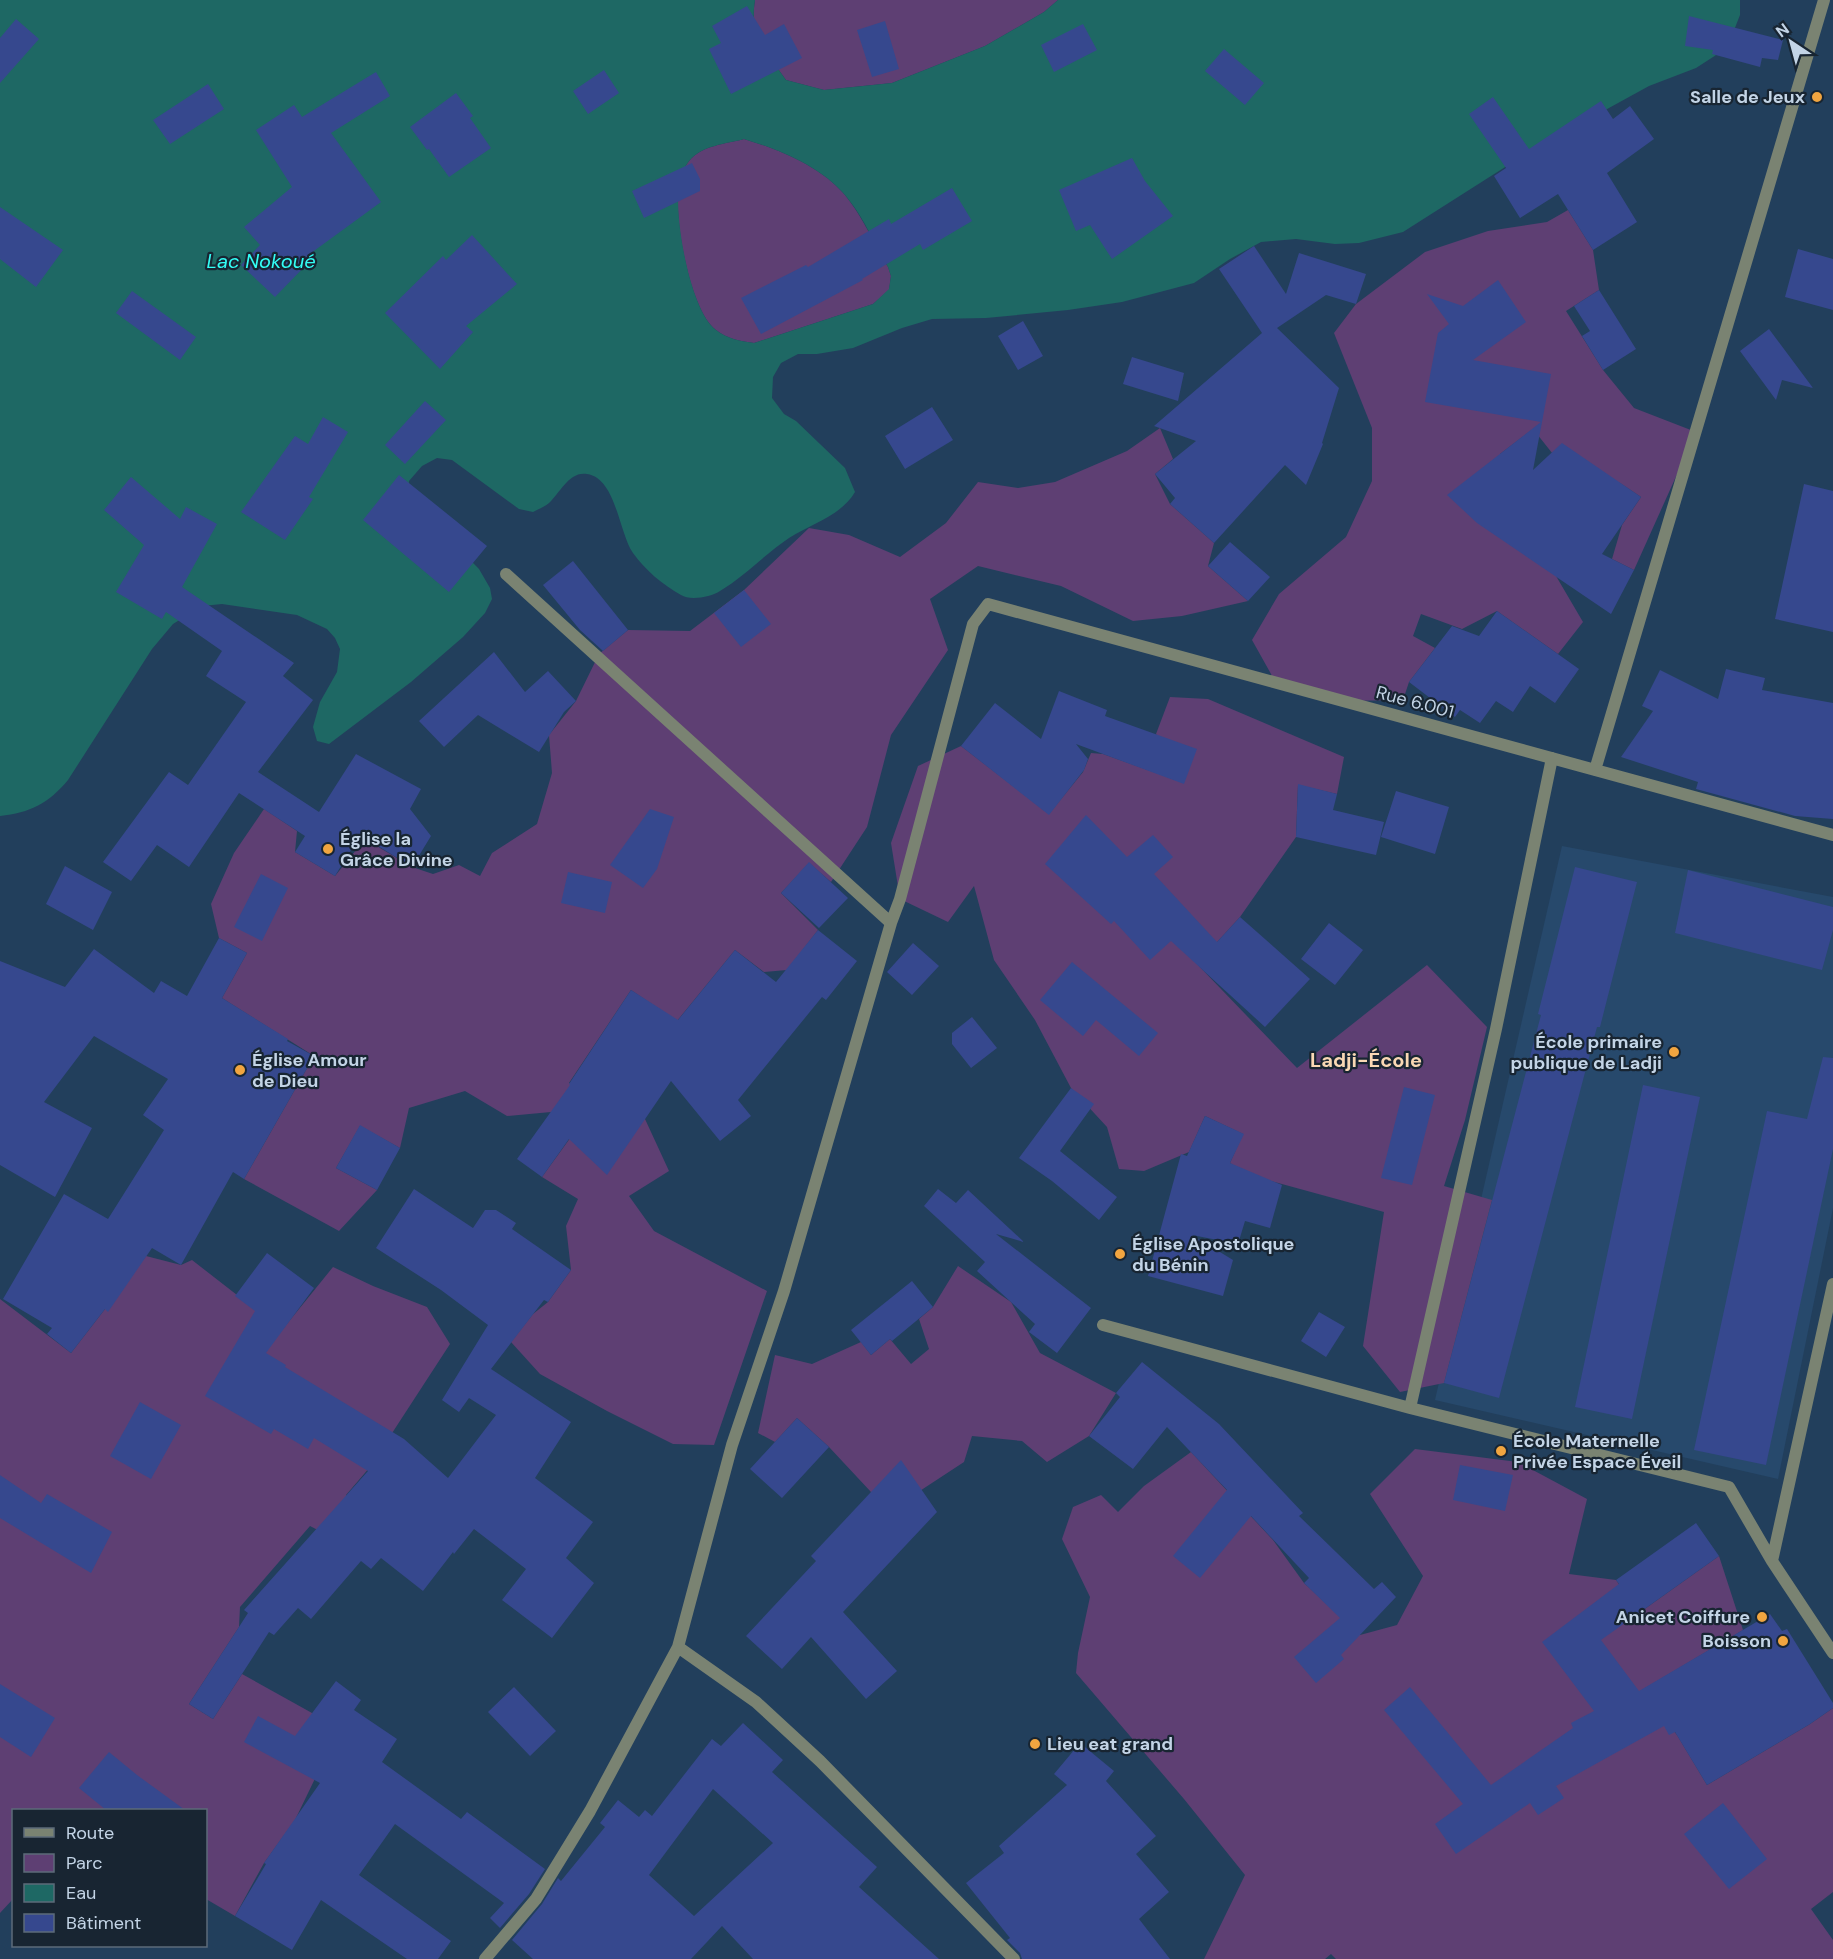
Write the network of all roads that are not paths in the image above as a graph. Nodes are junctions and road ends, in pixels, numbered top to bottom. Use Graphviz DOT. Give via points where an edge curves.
graph roads {
  1 [pos="1824,0"];
  2 [pos="506,574"];
  3 [pos="1552,758"];
  4 [pos="1595,770"];
  5 [pos="1833,835"];
  6 [pos="891,923"];
  7 [pos="1833,1284"];
  8 [pos="1103,1324"];
  9 [pos="1410,1408"];
  10 [pos="1772,1561"];
  11 [pos="678,1647"];
  12 [pos="1833,1653"];
  13 [pos="485,1959"];
  14 [pos="1014,1959"];
  1 -- 4 [label="street"];
  2 -- 6 [label="street"];
  3 -- 4 [label="street, Rue 6.001"];
  3 -- 6 [label="street, Rue 6.001" via="988,604 973,624"];
  3 -- 9 [label="street" via="1496,1029"];
  4 -- 5 [label="street, Rue 6.001"];
  6 -- 11 [label="street" via="784,1291 732,1445"];
  7 -- 10 [label="street"];
  8 -- 9 [label="street"];
  9 -- 10 [label="street" via="1729,1487"];
  10 -- 12 [label="street"];
  11 -- 13 [label="street" via="590,1811 536,1899"];
  11 -- 14 [label="street" via="756,1702 820,1761"];
}
